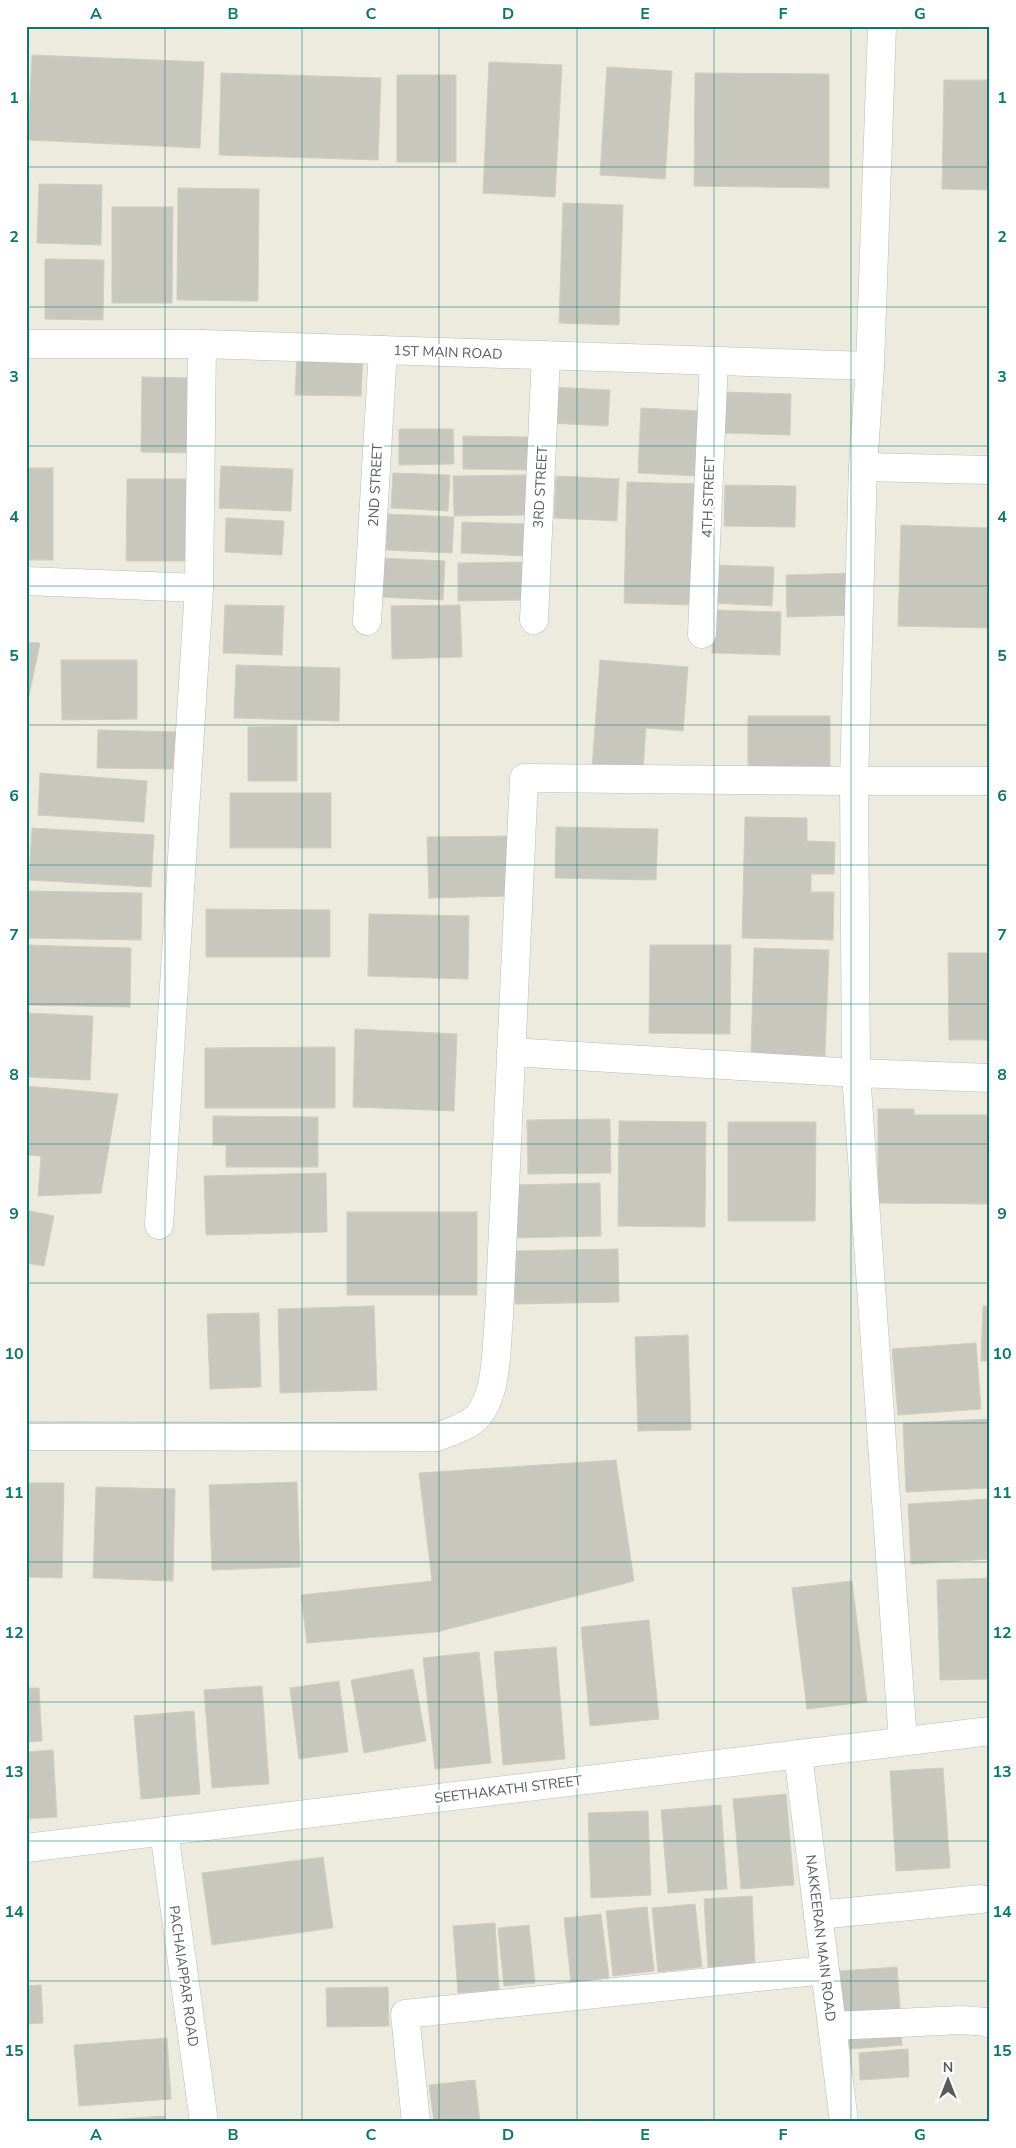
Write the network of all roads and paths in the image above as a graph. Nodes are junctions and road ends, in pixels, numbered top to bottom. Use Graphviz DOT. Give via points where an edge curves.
graph roads {
  1 [pos="882,26"];
  2 [pos="26,344"];
  3 [pos="202,344"];
  4 [pos="383,350"];
  5 [pos="546,355"];
  6 [pos="714,361"];
  7 [pos="870,366"];
  8 [pos="863,467"];
  9 [pos="990,470"];
  10 [pos="26,580"];
  11 [pos="199,588"];
  12 [pos="534,620"];
  13 [pos="367,621"];
  14 [pos="702,634"];
  15 [pos="854,781"];
  16 [pos="990,781"];
  17 [pos="511,1052"];
  18 [pos="856,1073"];
  19 [pos="990,1078"];
  20 [pos="159,1225"];
  21 [pos="26,1436"];
  22 [pos="990,1731"];
  23 [pos="903,1741"];
  24 [pos="798,1754"];
  25 [pos="164,1831"];
  26 [pos="26,1848"];
  27 [pos="981,1899"];
  28 [pos="818,1914"];
  29 [pos="825,1970"];
  30 [pos="990,2024"];
  31 [pos="833,2026"];
  32 [pos="204,2122"];
  33 [pos="416,2122"];
  34 [pos="844,2122"];
  1 -- 7 [label="street"];
  2 -- 3 [label="street, 1ST MAIN ROAD"];
  3 -- 4 [label="street, 1ST MAIN ROAD"];
  3 -- 11 [label="street"];
  4 -- 5 [label="street, 1ST MAIN ROAD"];
  4 -- 13 [label="street, 2ND STREET"];
  5 -- 6 [label="street, 1ST MAIN ROAD"];
  5 -- 12 [label="street, 3RD STREET"];
  6 -- 7 [label="street, 1ST MAIN ROAD"];
  6 -- 14 [label="street, 4TH STREET"];
  7 -- 8 [label="street"];
  8 -- 9 [label="street"];
  8 -- 15 [label="street"];
  10 -- 11 [label="street"];
  11 -- 20 [label="street"];
  15 -- 16 [label="street"];
  15 -- 17 [label="street" via="524,778"];
  15 -- 18 [label="street"];
  17 -- 18 [label="street"];
  17 -- 21 [label="street" via="499,1316 491,1395 477,1417 461,1428 437,1437"];
  18 -- 19 [label="street"];
  18 -- 23 [label="street"];
  22 -- 23 [label="street, SEETHAKATHI STREET"];
  23 -- 24 [label="street, SEETHAKATHI STREET"];
  24 -- 25 [label="street, SEETHAKATHI STREET"];
  24 -- 28 [label="street, NAKKEERAN MAIN ROAD"];
  25 -- 26 [label="street, SEETHAKATHI STREET"];
  25 -- 32 [label="street, PACHAIAPPAR ROAD"];
  27 -- 28 [label="street"];
  28 -- 29 [label="street, NAKKEERAN MAIN ROAD"];
  29 -- 31 [label="street, NAKKEERAN MAIN ROAD"];
  29 -- 33 [label="street" via="405,2014"];
  30 -- 31 [label="street" via="961,2020"];
  31 -- 34 [label="street, NAKKEERAN MAIN ROAD"];
}
